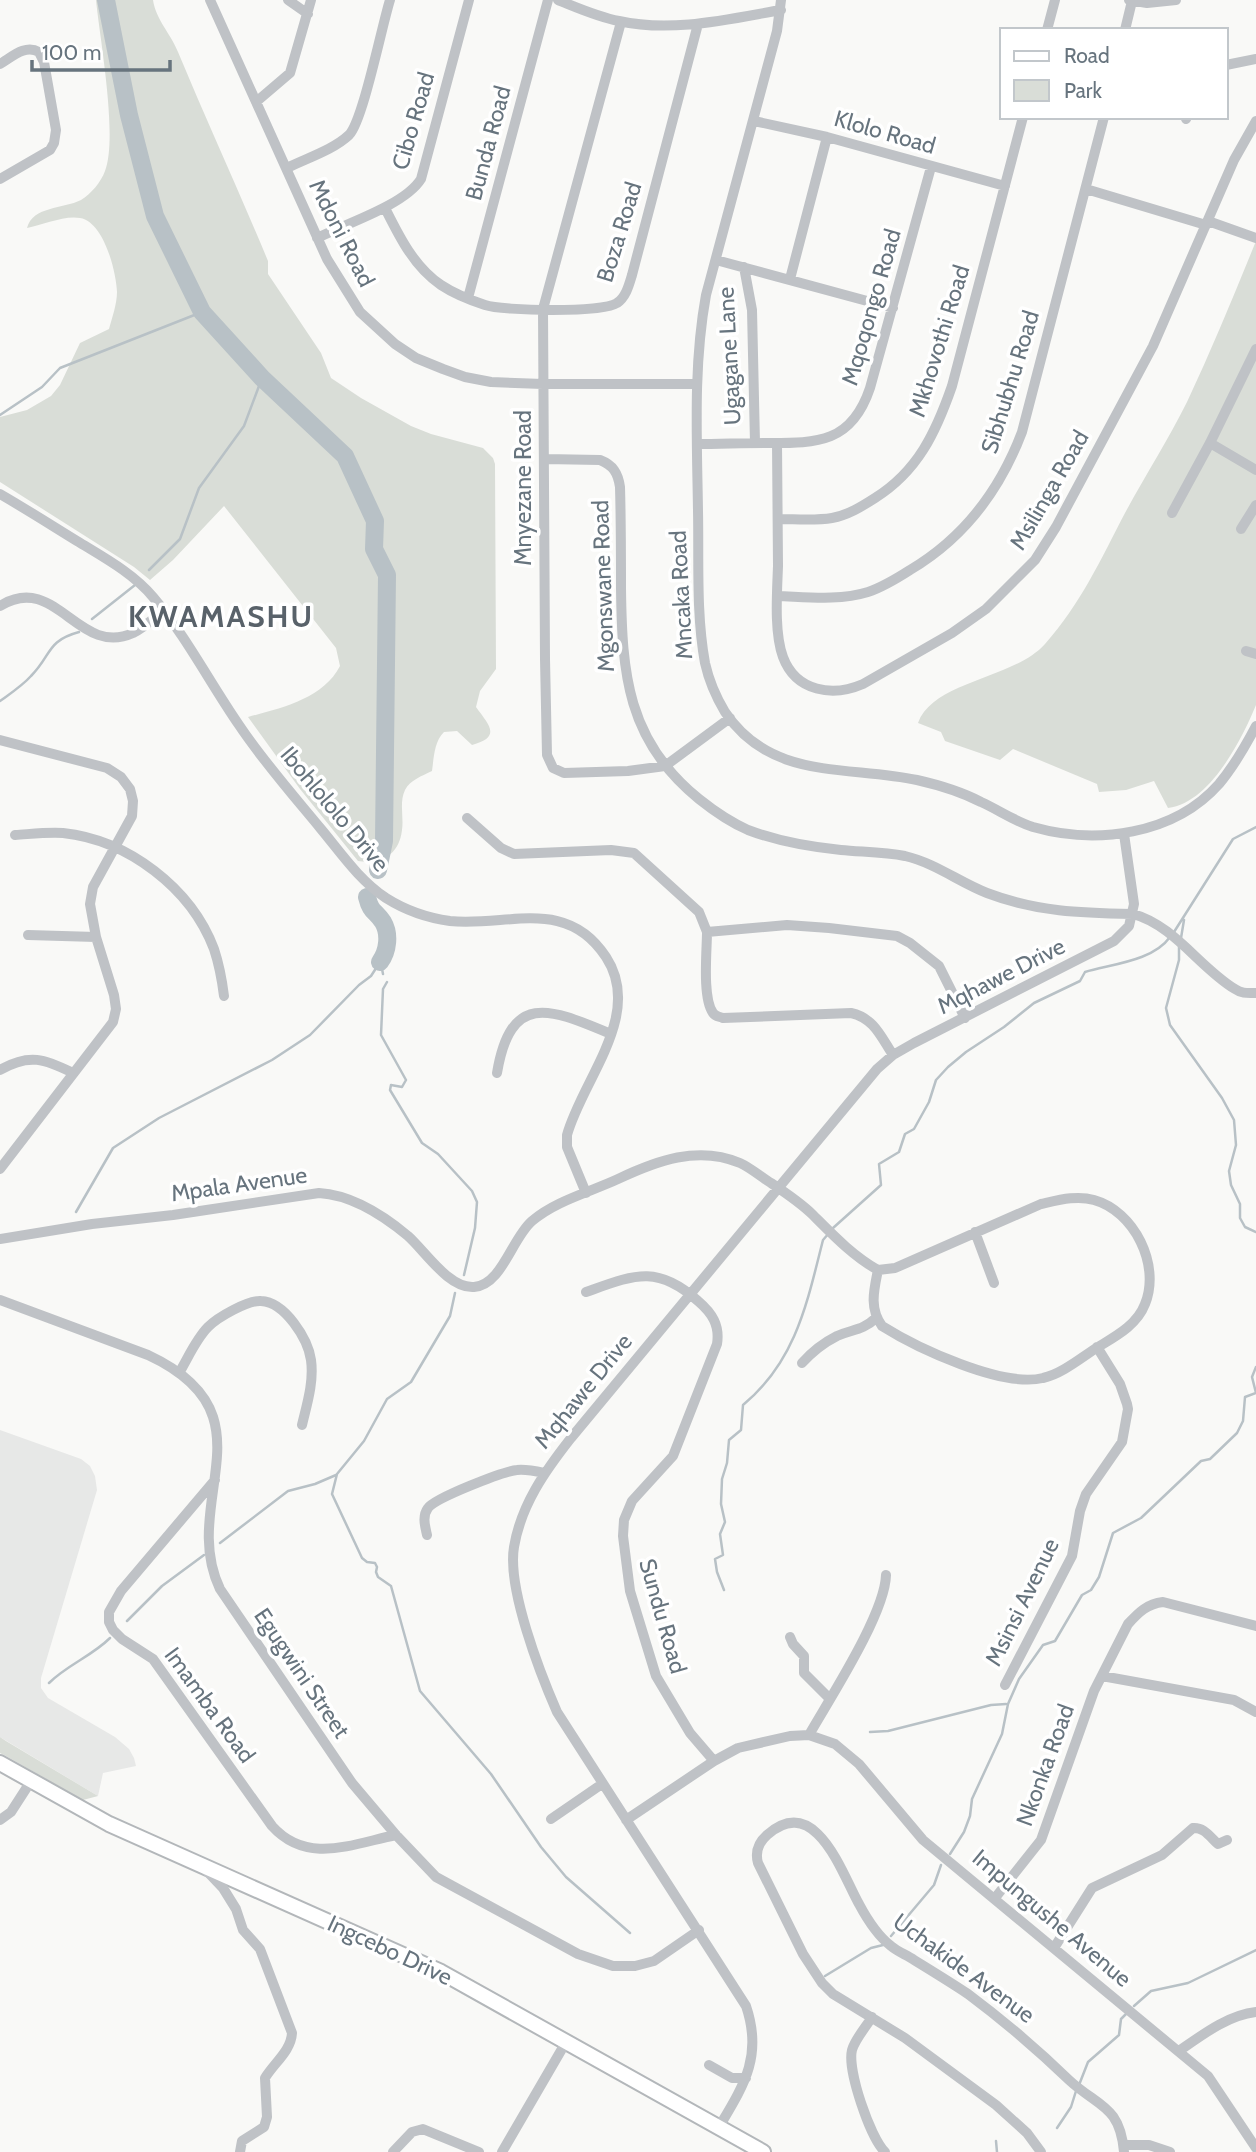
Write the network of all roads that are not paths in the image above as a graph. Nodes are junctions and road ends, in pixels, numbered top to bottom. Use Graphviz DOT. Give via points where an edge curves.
graph roads {
  1 [pos="210,0"];
  2 [pos="288,0"];
  3 [pos="311,0"];
  4 [pos="390,0"];
  5 [pos="469,0"];
  6 [pos="548,0"];
  7 [pos="558,0"];
  8 [pos="1055,0"];
  9 [pos="1176,0"];
  10 [pos="1131,1"];
  11 [pos="781,5"];
  12 [pos="308,14"];
  13 [pos="621,22"];
  14 [pos="698,24"];
  15 [pos="1048,28"];
  16 [pos="1125,28"];
  17 [pos="1256,59"];
  18 [pos="0,64"];
  19 [pos="1228,65"];
  20 [pos="256,102"];
  21 [pos="1022,119"];
  22 [pos="1104,119"];
  23 [pos="754,121"];
  24 [pos="1256,121"];
  25 [pos="827,137"];
  26 [pos="931,167"];
  27 [pos="287,168"];
  28 [pos="0,179"];
  29 [pos="1005,186"];
  30 [pos="1086,189"];
  31 [pos="385,208"];
  32 [pos="1207,223"];
  33 [pos="317,238"];
  34 [pos="1256,238"];
  35 [pos="716,260"];
  36 [pos="744,267"];
  37 [pos="790,279"];
  38 [pos="468,298"];
  39 [pos="893,308"];
  40 [pos="543,309"];
  41 [pos="1256,349"];
  42 [pos="543,384"];
  43 [pos="697,384"];
  44 [pos="755,443"];
  45 [pos="777,443"];
  46 [pos="1210,443"];
  47 [pos="697,444"];
  48 [pos="545,458"];
  49 [pos="1256,470"];
  50 [pos="0,494"];
  51 [pos="1256,505"];
  52 [pos="1172,513"];
  53 [pos="778,519"];
  54 [pos="1241,529"];
  55 [pos="777,596"];
  56 [pos="0,606"];
  57 [pos="164,610"];
  58 [pos="730,718"];
  59 [pos="1256,726"];
  60 [pos="0,740"];
  61 [pos="665,766"];
  62 [pos="467,818"];
  63 [pos="1124,834"];
  64 [pos="15,835"];
  65 [pos="116,847"];
  66 [pos="1133,914"];
  67 [pos="707,932"];
  68 [pos="28,935"];
  69 [pos="96,937"];
  70 [pos="1256,993"];
  71 [pos="224,996"];
  72 [pos="965,1018"];
  73 [pos="611,1034"];
  74 [pos="893,1055"];
  75 [pos="0,1070"];
  76 [pos="73,1073"];
  77 [pos="497,1073"];
  78 [pos="0,1169"];
  79 [pos="778,1188"];
  80 [pos="586,1193"];
  81 [pos="975,1231"];
  82 [pos="0,1239"];
  83 [pos="878,1270"];
  84 [pos="994,1283"];
  85 [pos="586,1292"];
  86 [pos="690,1293"];
  87 [pos="0,1300"];
  88 [pos="876,1318"];
  89 [pos="1097,1348"];
  90 [pos="802,1363"];
  91 [pos="179,1373"];
  92 [pos="302,1425"];
  93 [pos="544,1473"];
  94 [pos="215,1480"];
  95 [pos="427,1535"];
  96 [pos="886,1575"];
  97 [pos="1256,1626"];
  98 [pos="790,1637"];
  99 [pos="1102,1676"];
  100 [pos="1005,1685"];
  101 [pos="830,1699"];
  102 [pos="1256,1712"];
  103 [pos="809,1735"];
  104 [pos="714,1761"];
  105 [pos="2,1764"];
  106 [pos="32,1781"];
  107 [pos="602,1784"];
  108 [pos="551,1819"];
  109 [pos="0,1820"];
  110 [pos="626,1820"];
  111 [pos="396,1835"];
  112 [pos="1227,1840"];
  113 [pos="202,1866"];
  114 [pos="995,1898"];
  115 [pos="699,1930"];
  116 [pos="1054,1948"];
  117 [pos="1256,2012"];
  118 [pos="872,2017"];
  119 [pos="566,2042"];
  120 [pos="1179,2051"];
  121 [pos="709,2065"];
  122 [pos="746,2078"];
  123 [pos="719,2127"];
  124 [pos="1256,2148"];
  125 [pos="1124,2149"];
  126 [pos="240,2152"];
  127 [pos="393,2152"];
  128 [pos="479,2152"];
  129 [pos="502,2152"];
  130 [pos="763,2152"];
  131 [pos="885,2152"];
  132 [pos="1041,2152"];
  133 [pos="1171,2152"];
  1 -- 20 [label="street, Mdoni Road"];
  2 -- 12 [label="street"];
  3 -- 12 [label="street"];
  4 -- 27 [label="street" via="353,131 341,142"];
  5 -- 31 [label="street, Cibo Road" via="421,179 409,194"];
  6 -- 38 [label="street, Bunda Road"];
  7 -- 13 [label="street"];
  8 -- 15 [label="street"];
  9 -- 10 [label="street"];
  10 -- 16 [label="street"];
  11 -- 14 [label="street"];
  11 -- 23 [label="street, Mncaka Road"];
  12 -- 20 [label="street" via="290,72"];
  13 -- 14 [label="street"];
  13 -- 40 [label="street, Mnyezane Road"];
  14 -- 40 [label="street, Boza Road" via="624,296 599,309"];
  17 -- 19 [label="street"];
  18 -- 28 [label="street" via="24,50 39,52 55,130 53,148"];
  20 -- 27 [label="street, Mdoni Road"];
  21 -- 29 [label="street, Mkhovothi Road"];
  22 -- 30 [label="street, Sibhubhu Road"];
  23 -- 25 [label="street, Klolo Road"];
  23 -- 35 [label="street, Mncaka Road"];
  24 -- 32 [label="street, Msilinga Road"];
  25 -- 26 [label="street, Klolo Road"];
  25 -- 37 [label="street"];
  26 -- 29 [label="street, Klolo Road"];
  26 -- 39 [label="street, Mqoqongo Road"];
  27 -- 33 [label="street, Mdoni Road"];
  29 -- 53 [label="street, Mkhovothi Road" via="952,386 927,447 891,488 845,515"];
  30 -- 32 [label="street"];
  30 -- 55 [label="street, Sibhubhu Road" via="1021,432 1011,461 975,517 924,562 876,589 842,597"];
  31 -- 33 [label="street, Cibo Road"];
  31 -- 38 [label="street, Boza Road" via="426,272"];
  32 -- 34 [label="street"];
  32 -- 55 [label="street, Msilinga Road" via="1153,346 1056,527 1035,560 986,610 863,684 832,692 807,685 788,667 779,642"];
  33 -- 42 [label="street, Mdoni Road" via="359,312 416,358 465,377"];
  35 -- 36 [label="street"];
  35 -- 43 [label="street, Mncaka Road" via="700,326"];
  36 -- 37 [label="street"];
  36 -- 44 [label="street, Ugagane Lane" via="752,310"];
  37 -- 39 [label="street"];
  38 -- 40 [label="street, Boza Road" via="503,308"];
  39 -- 45 [label="street, Mqoqongo Road" via="865,405 856,418 824,440"];
  40 -- 42 [label="street, Mnyezane Road"];
  41 -- 46 [label="street"];
  42 -- 43 [label="street, Mdoni Road"];
  42 -- 48 [label="street, Mnyezane Road"];
  43 -- 47 [label="street, Mncaka Road"];
  44 -- 45 [label="street, Mqoqongo Road"];
  44 -- 47 [label="street, Mqoqongo Road"];
  45 -- 53 [label="street, Msilinga Road"];
  46 -- 49 [label="street"];
  46 -- 52 [label="street"];
  47 -- 58 [label="street, Mncaka Road" via="700,625 709,678"];
  48 -- 61 [label="street, Mgonswane Road" via="600,460 619,478 625,675 644,729"];
  48 -- 61 [label="street, Mnyezane Road" via="550,763 564,773"];
  50 -- 57 [label="street, Ibohlololo Drive" via="125,572"];
  51 -- 54 [label="street"];
  53 -- 55 [label="street, Msilinga Road"];
  56 -- 57 [label="street" via="20,598 40,599 90,633 111,638 135,632"];
  57 -- 73 [label="street, Ibohlololo Drive" via="239,726 360,876 393,902 434,918 540,917 583,932 602,951 613,973 618,1000"];
  58 -- 61 [label="street, Mnyezane Road"];
  58 -- 63 [label="street, Mncaka Road" via="761,748 795,763 939,785 1032,827 1079,835"];
  59 -- 63 [label="street, Mncaka Road" via="1234,765 1199,802 1154,826"];
  60 -- 65 [label="street" via="107,768 121,776 134,808"];
  61 -- 66 [label="street, Mgonswane Road" via="686,789 749,830 810,846 904,856 989,894 1040,909"];
  62 -- 67 [label="street" via="514,854 634,853 699,912"];
  63 -- 66 [label="street" via="1133,881"];
  64 -- 65 [label="street" via="65,834"];
  65 -- 69 [label="street" via="91,897"];
  65 -- 71 [label="street" via="165,880 197,915 214,948"];
  66 -- 70 [label="street" via="1167,932 1234,989"];
  66 -- 72 [label="street, Mqhawe Drive" via="1124,933 1114,941"];
  67 -- 72 [label="street" via="787,925 897,936 939,967"];
  67 -- 74 [label="street" via="708,997 717,1016 852,1013 869,1019"];
  68 -- 69 [label="street"];
  69 -- 76 [label="street" via="114,995 115,1015 106,1034"];
  72 -- 74 [label="street, Mqhawe Drive"];
  73 -- 77 [label="street" via="552,1012 532,1015 506,1036"];
  73 -- 80 [label="street, Ibohlololo Drive" via="567,1135"];
  74 -- 79 [label="street, Mqhawe Drive"];
  75 -- 76 [label="street" via="32,1059"];
  76 -- 78 [label="street"];
  79 -- 80 [label="street, Mpala Avenue" via="743,1164 687,1156 657,1162"];
  79 -- 83 [label="street, Mpala Avenue"];
  79 -- 86 [label="street, Mqhawe Drive"];
  80 -- 82 [label="street, Mpala Avenue" via="535,1218 493,1278 474,1287 453,1280 387,1221 352,1200 330,1194"];
  81 -- 83 [label="street" via="895,1268"];
  81 -- 84 [label="street"];
  81 -- 89 [label="street" via="1064,1199 1093,1199 1124,1216 1144,1250 1149,1289 1135,1321"];
  83 -- 88 [label="street"];
  85 -- 86 [label="street" via="653,1276 668,1279"];
  86 -- 93 [label="street, Mqhawe Drive"];
  86 -- 104 [label="street, Sundu Road" via="714,1319 717,1344 673,1456 632,1501 622,1536 630,1591 656,1676 690,1733"];
  87 -- 91 [label="street, Egugwini Street" via="148,1355"];
  88 -- 89 [label="street" via="882,1326 969,1367 1029,1380 1054,1374"];
  88 -- 90 [label="street" via="863,1329 827,1341"];
  89 -- 100 [label="street, Msinsi Avenue" via="1127,1404 1122,1443 1086,1494 1072,1556"];
  91 -- 92 [label="street" via="211,1324 249,1303 271,1303 293,1323 309,1349 311,1380"];
  91 -- 94 [label="street, Egugwini Street" via="203,1396 214,1422 218,1438"];
  93 -- 95 [label="street" via="510,1471 444,1497 427,1510"];
  93 -- 107 [label="street, Mqhawe Drive" via="516,1535 514,1571 549,1694"];
  94 -- 111 [label="street, Egugwini Street" via="209,1542 220,1589 352,1783"];
  94 -- 111 [label="street, Imamba Road" via="121,1591 109,1612 111,1626 153,1659 272,1826 287,1840 321,1849"];
  96 -- 101 [label="street" via="883,1595"];
  97 -- 99 [label="street, Nkonka Road" via="1184,1606 1154,1603 1128,1624"];
  98 -- 101 [label="street" via="804,1656 806,1676"];
  99 -- 102 [label="street" via="1234,1700"];
  99 -- 114 [label="street, Nkonka Road" via="1041,1840"];
  101 -- 103 [label="street"];
  103 -- 104 [label="street, Impungushe Avenue" via="738,1748"];
  103 -- 114 [label="street, Impungushe Avenue" via="844,1749 923,1840"];
  104 -- 110 [label="street, Impungushe Avenue"];
  105 -- 106 [label="main road, Ingcebo Drive"];
  106 -- 109 [label="street"];
  106 -- 113 [label="main road, Ingcebo Drive" via="109,1824"];
  107 -- 108 [label="street"];
  107 -- 110 [label="street, Mqhawe Drive"];
  110 -- 115 [label="street, Mqhawe Drive"];
  111 -- 115 [label="street, Egugwini Street" via="429,1871 453,1888 578,1954 613,1966 654,1961"];
  112 -- 116 [label="street" via="1217,1844 1193,1828 1162,1855 1092,1888"];
  113 -- 119 [label="main road, Ingcebo Drive" via="441,1972"];
  113 -- 126 [label="street" via="223,1888 243,1930 260,1950 292,2033 265,2078 264,2127 245,2138"];
  114 -- 116 [label="street, Impungushe Avenue"];
  115 -- 122 [label="street, Mqhawe Drive" via="741,1995 750,2018 754,2040"];
  116 -- 120 [label="street, Impungushe Avenue"];
  117 -- 120 [label="street" via="1219,2025"];
  118 -- 125 [label="street, Uchakide Avenue" via="828,1990 806,1960 756,1857 759,1844 775,1829 803,1825 826,1842 881,1937 1031,2042 1116,2118"];
  118 -- 131 [label="street" via="852,2048 851,2067 876,2139"];
  118 -- 132 [label="street, Uchakide Avenue" via="996,2105"];
  119 -- 123 [label="main road, Ingcebo Drive"];
  119 -- 129 [label="street"];
  120 -- 124 [label="street, Impungushe Avenue" via="1217,2086"];
  121 -- 122 [label="street" via="732,2078"];
  122 -- 123 [label="street, Mqhawe Drive"];
  123 -- 130 [label="main road, Ingcebo Drive"];
  125 -- 133 [label="street" via="1149,2146"];
  127 -- 128 [label="street" via="412,2132 423,2129"];
}
